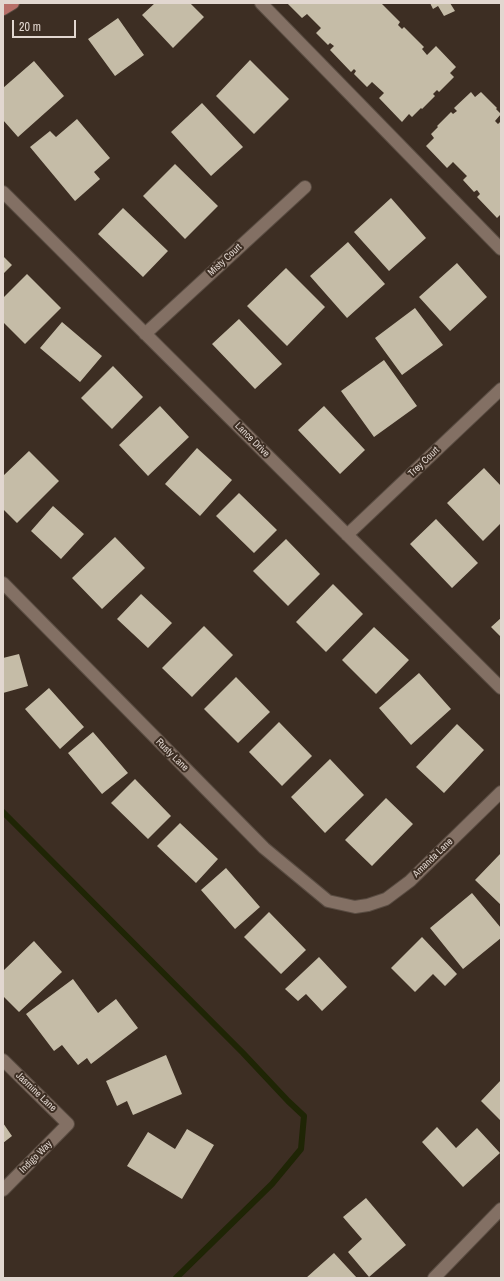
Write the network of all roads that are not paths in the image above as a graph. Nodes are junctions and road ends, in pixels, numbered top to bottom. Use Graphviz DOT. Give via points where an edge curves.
graph roads {
  1 [pos="13,3"];
  2 [pos="261,3"];
  3 [pos="3,9"];
  4 [pos="304,187"];
  5 [pos="3,192"];
  6 [pos="501,249"];
  7 [pos="145,334"];
  8 [pos="501,389"];
  9 [pos="347,535"];
  10 [pos="3,583"];
  11 [pos="501,688"];
  12 [pos="501,792"];
  13 [pos="355,907"];
  14 [pos="3,1060"];
  15 [pos="68,1124"];
  16 [pos="3,1190"];
  17 [pos="501,1209"];
  18 [pos="434,1278"];
  1 -- 3 [label="main road"];
  2 -- 6 [label="street"];
  4 -- 7 [label="street, Misty Court"];
  5 -- 7 [label="street, Lance Drive"];
  7 -- 9 [label="street, Lance Drive"];
  8 -- 9 [label="street, Trey Court"];
  9 -- 11 [label="street, Lance Drive"];
  10 -- 13 [label="street, Rusty Lane" via="264,848 328,901"];
  12 -- 13 [label="street, Amanda Lane" via="410,881 386,898"];
  14 -- 15 [label="street, Jasmine Lane"];
  15 -- 16 [label="street, Indigo Way"];
  17 -- 18 [label="street"];
}
